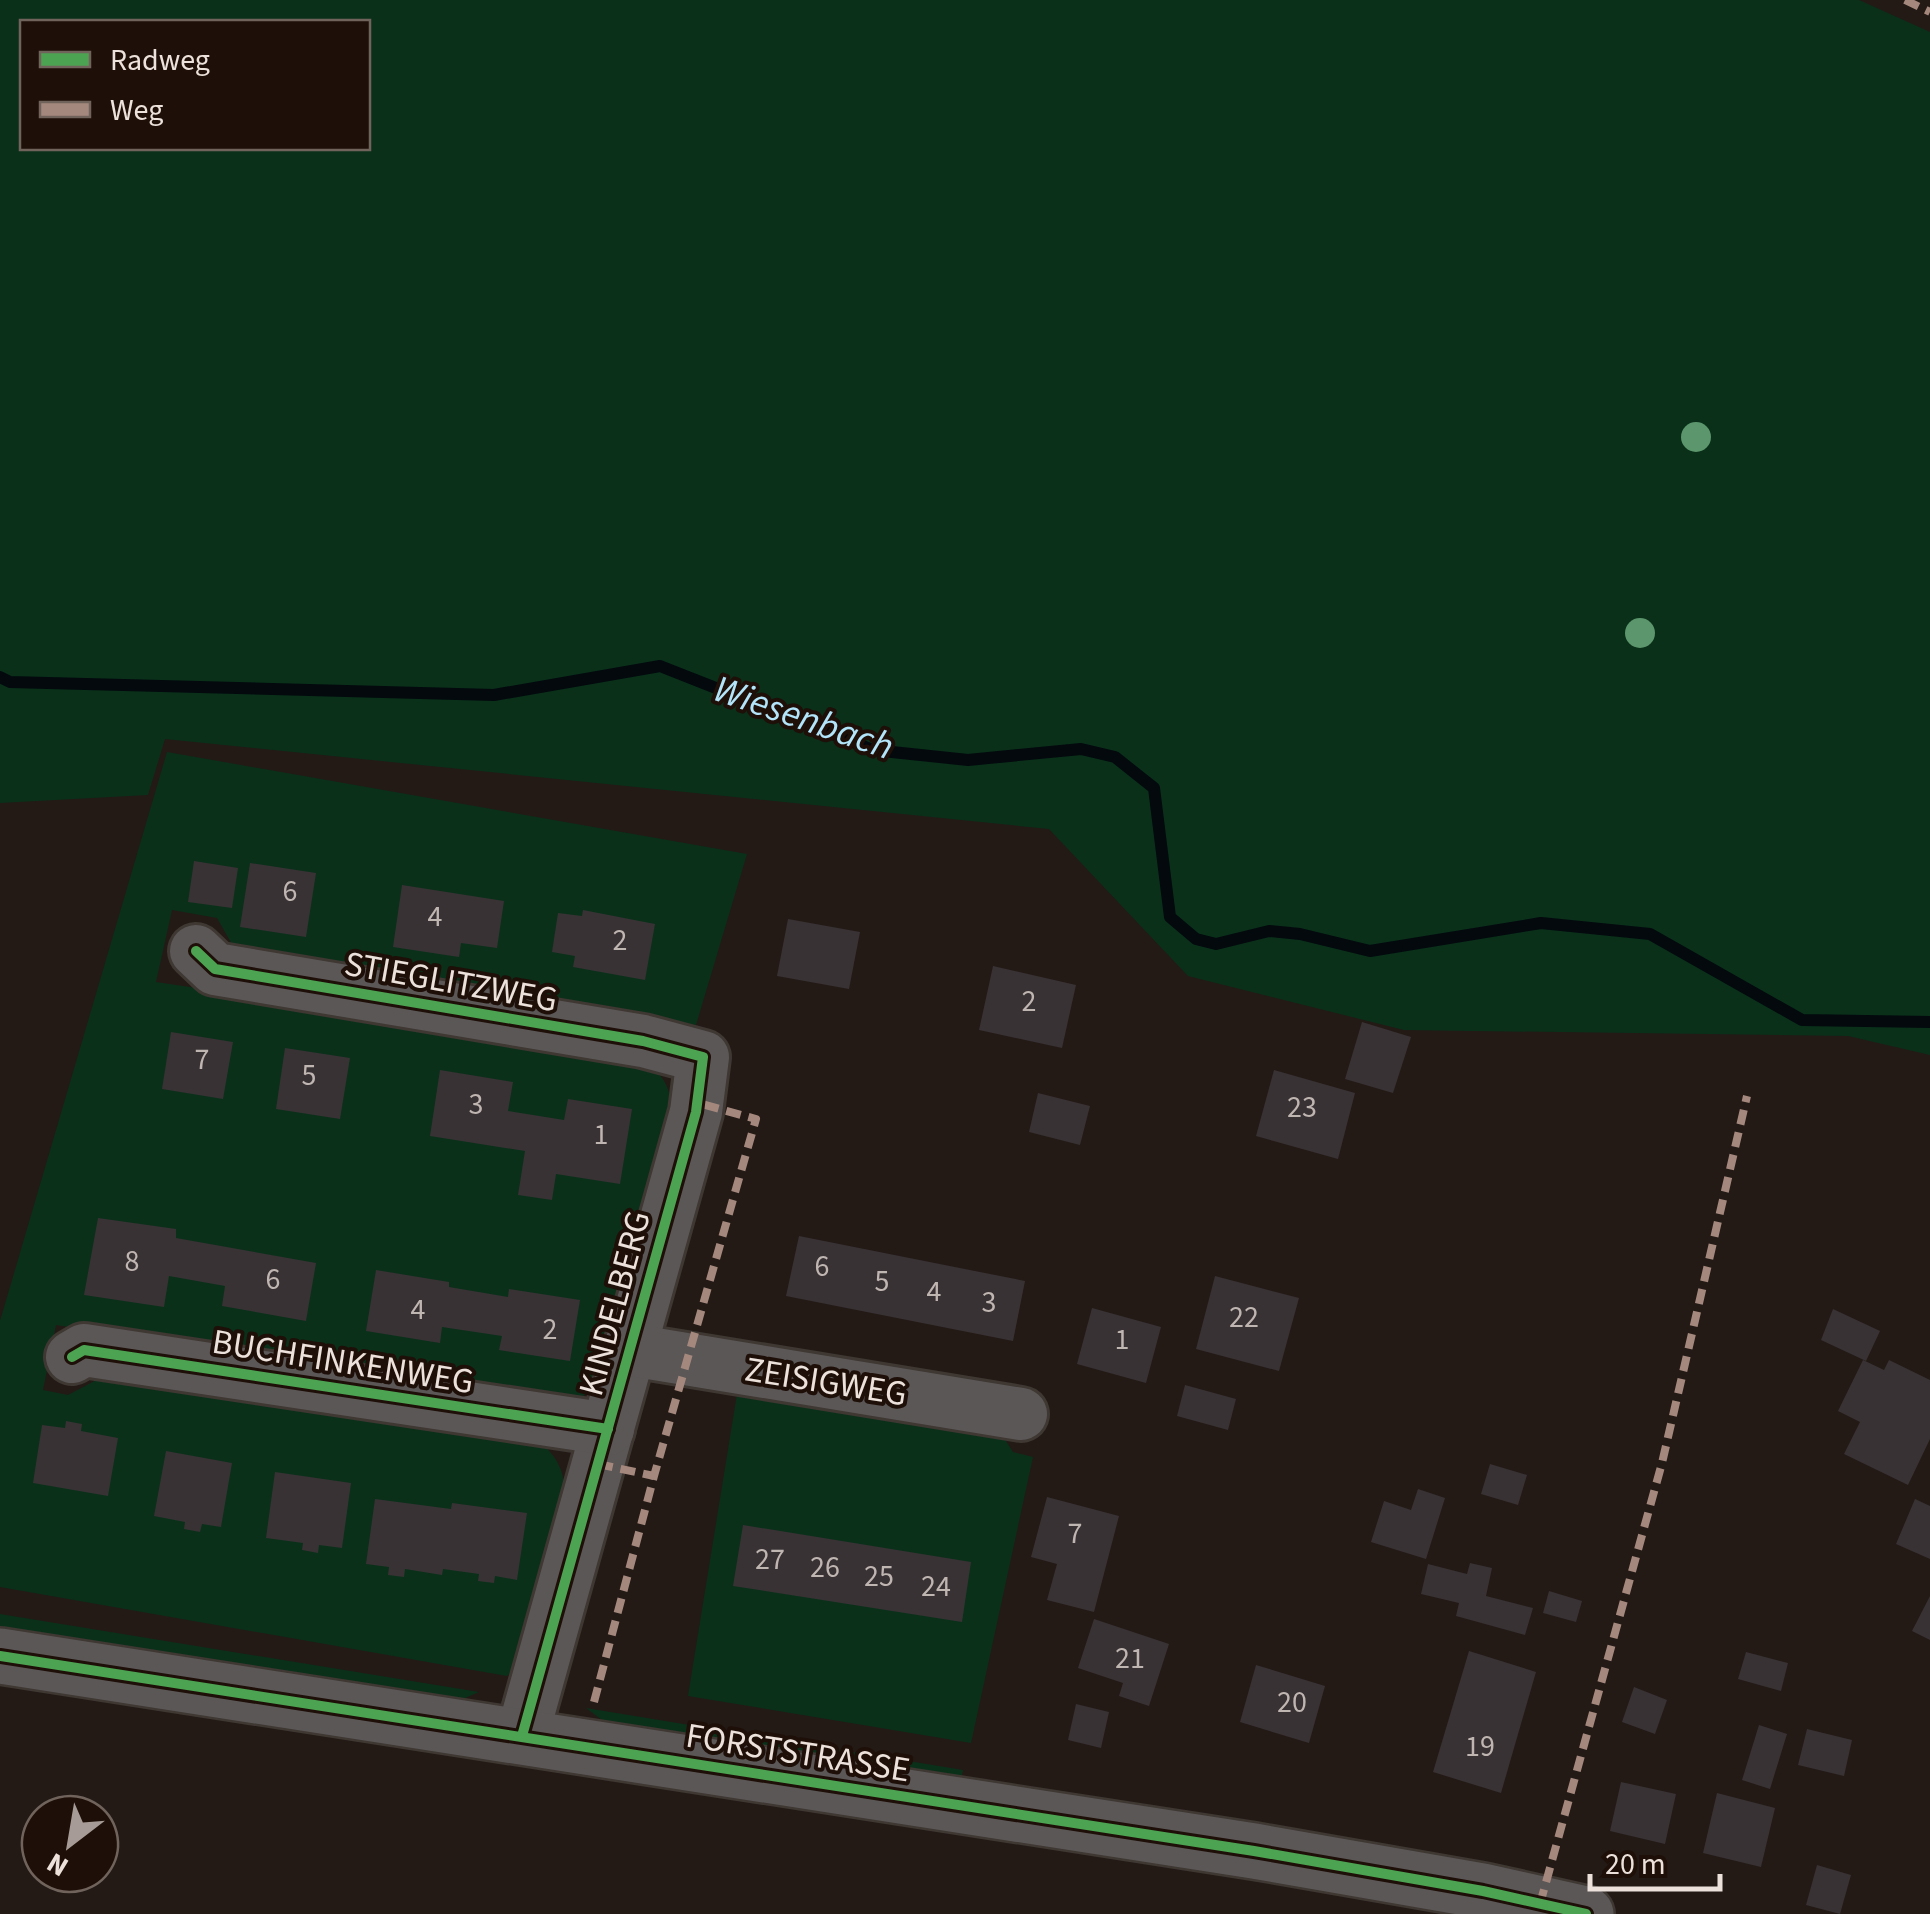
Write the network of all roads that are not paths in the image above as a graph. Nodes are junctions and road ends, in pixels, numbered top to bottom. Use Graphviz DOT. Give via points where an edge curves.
graph roads {
  1 [pos="196,951"];
  2 [pos="703,1057"];
  3 [pos="630,1350"];
  4 [pos="72,1356"];
  5 [pos="1021,1414"];
  6 [pos="608,1430"];
  7 [pos="0,1656"];
  8 [pos="522,1736"];
  9 [pos="1586,1914"];
  1 -- 2 [label="street, STIEGLITZWEG" via="214,969 643,1041"];
  2 -- 3 [label="street, KINDELBERG" via="698,1103"];
  3 -- 5 [label="street, ZEISIGWEG"];
  3 -- 6 [label="street, KINDELBERG"];
  4 -- 6 [label="street, BUCHFINKENWEG" via="84,1350"];
  6 -- 8 [label="street, KINDELBERG"];
  7 -- 8 [label="street, FORSTSTRASSE"];
  8 -- 9 [label="street, FORSTSTRASSE" via="1254,1851"];
}
